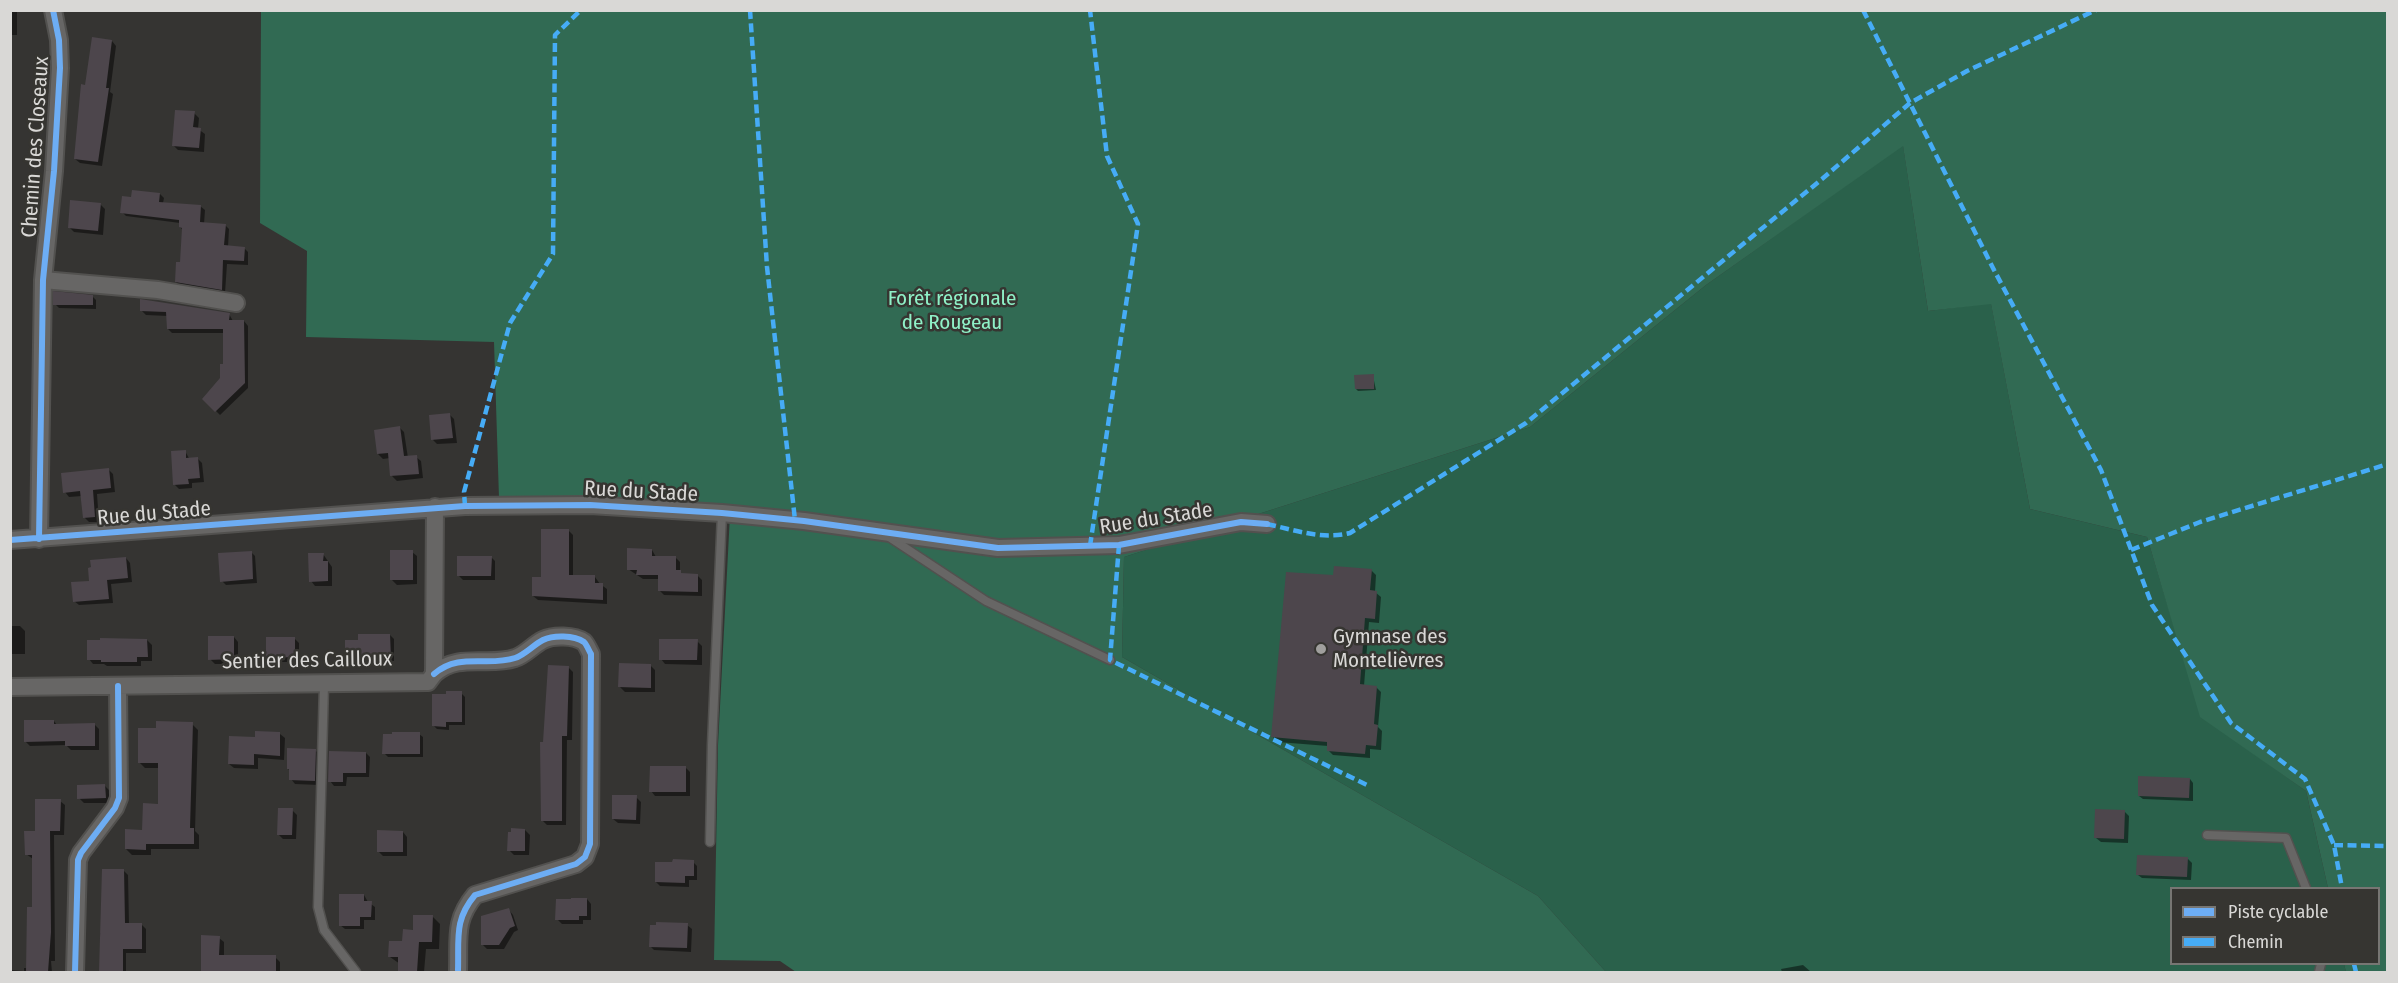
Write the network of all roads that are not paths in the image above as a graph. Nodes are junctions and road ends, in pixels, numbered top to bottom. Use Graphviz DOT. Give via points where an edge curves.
graph roads {
  1 [pos="53,10"];
  2 [pos="43,280"];
  3 [pos="236,303"];
  4 [pos="435,507"];
  5 [pos="722,513"];
  6 [pos="1267,524"];
  7 [pos="884,533"];
  8 [pos="39,539"];
  9 [pos="10,540"];
  10 [pos="1110,660"];
  11 [pos="434,674"];
  12 [pos="324,685"];
  13 [pos="118,686"];
  14 [pos="10,687"];
  15 [pos="2207,835"];
  16 [pos="710,842"];
  17 [pos="2306,887"];
  18 [pos="458,970"];
  19 [pos="75,972"];
  20 [pos="356,972"];
  1 -- 2 [label="street, Chemin des Closeaux" via="60,68"];
  2 -- 3 [label="street" via="158,290"];
  2 -- 8 [label="street, Chemin des Closeaux"];
  4 -- 5 [label="street, Rue du Stade" via="590,505"];
  4 -- 8 [label="street, Rue du Stade"];
  4 -- 11 [label="street"];
  5 -- 7 [label="street, Rue du Stade"];
  5 -- 16 [label="lane"];
  6 -- 7 [label="street, Rue du Stade" via="1241,522 1110,546 998,548"];
  7 -- 10 [label="lane" via="986,601"];
  8 -- 9 [label="street, Rue du Stade"];
  11 -- 12 [label="street, Sentier des Cailloux" via="428,682"];
  11 -- 18 [label="street" via="444,665 516,658 544,639 557,637 585,643 591,654 590,844 585,857 576,864 476,895 459,921"];
  12 -- 13 [label="street, Sentier des Cailloux"];
  12 -- 20 [label="lane" via="318,907 324,930"];
  13 -- 14 [label="street, Sentier des Cailloux"];
  13 -- 19 [label="street" via="119,798 78,860"];
  15 -- 17 [label="lane" via="2286,838"];
}
